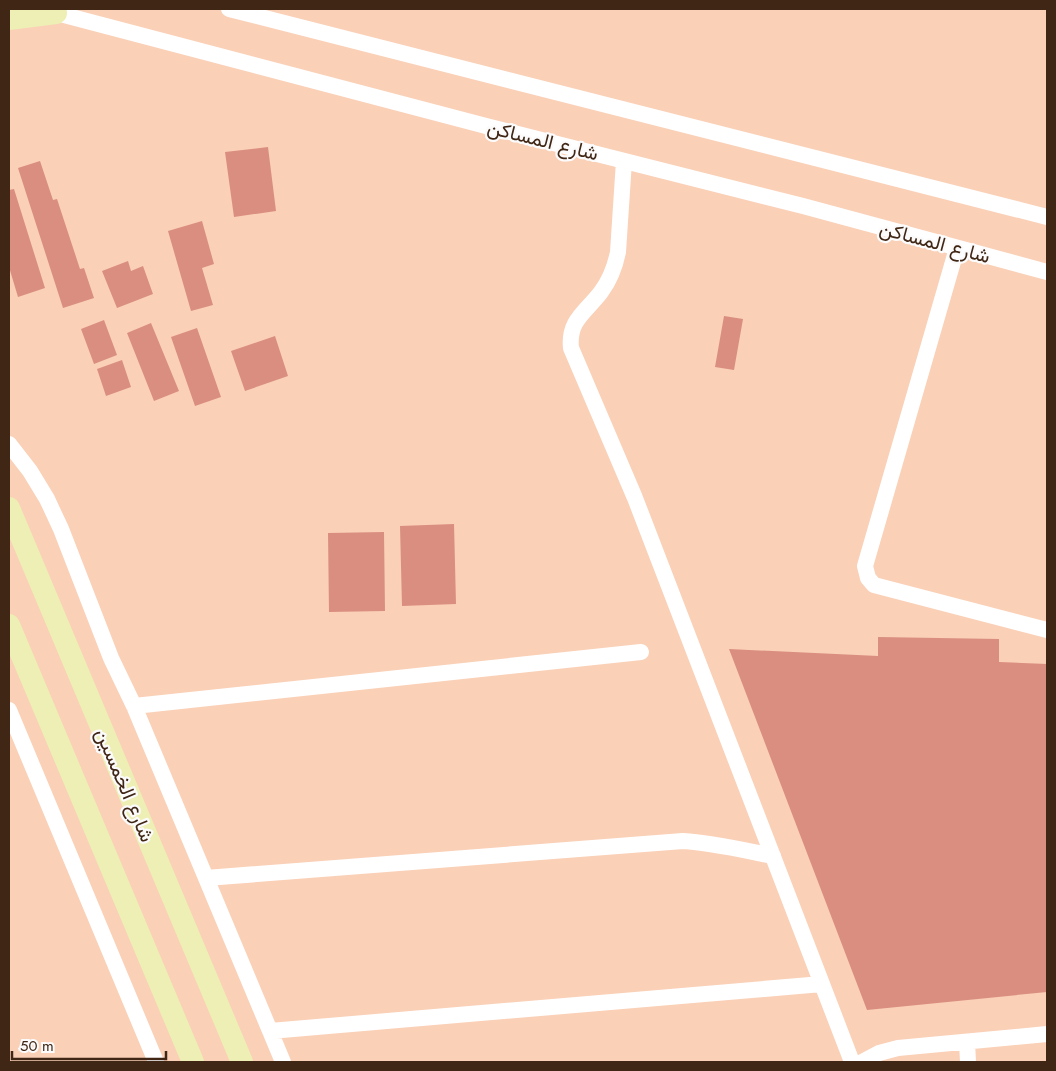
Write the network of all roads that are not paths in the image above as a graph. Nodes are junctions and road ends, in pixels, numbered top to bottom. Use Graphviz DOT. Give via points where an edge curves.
graph roads {
  1 [pos="229,9"];
  2 [pos="50,10"];
  3 [pos="9,19"];
  4 [pos="624,161"];
  5 [pos="1047,217"];
  6 [pos="957,248"];
  7 [pos="1047,272"];
  8 [pos="9,444"];
  9 [pos="9,508"];
  10 [pos="9,625"];
  11 [pos="1047,630"];
  12 [pos="641,652"];
  13 [pos="134,706"];
  14 [pos="9,710"];
  15 [pos="772,856"];
  16 [pos="206,878"];
  17 [pos="822,984"];
  18 [pos="270,1031"];
  19 [pos="1047,1034"];
  20 [pos="967,1042"];
  21 [pos="156,1062"];
  22 [pos="193,1062"];
  23 [pos="242,1062"];
  24 [pos="283,1062"];
  25 [pos="852,1062"];
  26 [pos="862,1062"];
  27 [pos="968,1062"];
  1 -- 5 [label="street"];
  2 -- 3 [label="main road"];
  2 -- 4 [label="street, شارع المساكن"];
  4 -- 6 [label="street, شارع المساكن"];
  4 -- 15 [label="street" via="615,266 602,291 576,322 570,339 571,348 634,498"];
  6 -- 7 [label="street, شارع المساكن"];
  6 -- 11 [label="street" via="865,566 868,578 874,584"];
  8 -- 13 [label="street" via="30,472 61,529 111,658"];
  9 -- 23 [label="main road, شارع الخمسين"];
  10 -- 22 [label="main road"];
  12 -- 13 [label="street"];
  13 -- 16 [label="street"];
  14 -- 21 [label="street"];
  15 -- 16 [label="street" via="704,842 683,841"];
  15 -- 17 [label="street"];
  16 -- 18 [label="street"];
  17 -- 18 [label="street"];
  17 -- 25 [label="street"];
  18 -- 24 [label="street"];
  19 -- 20 [label="street"];
  20 -- 26 [label="street" via="898,1048"];
  20 -- 27 [label="street"];
}
